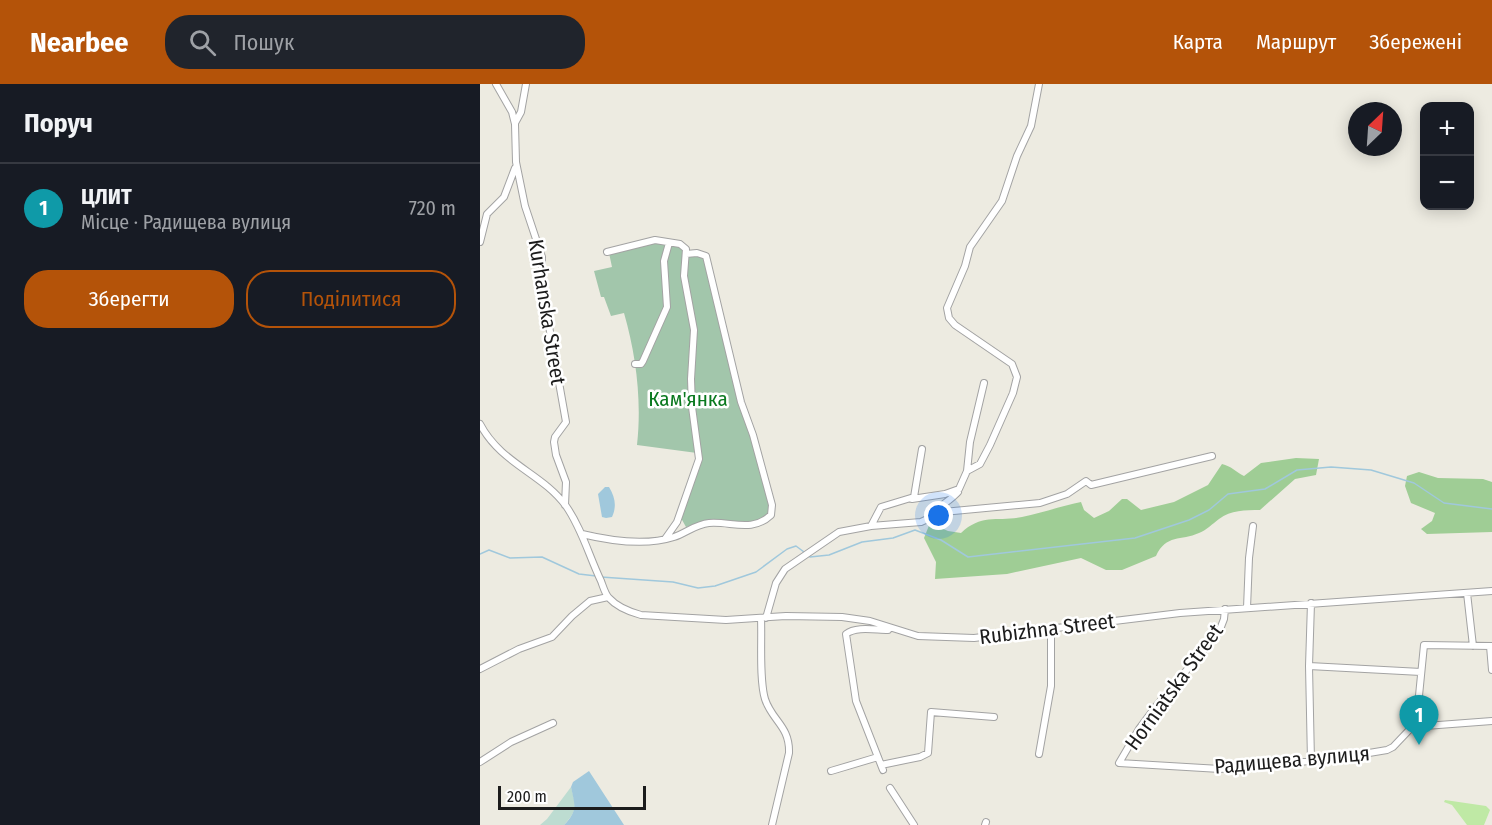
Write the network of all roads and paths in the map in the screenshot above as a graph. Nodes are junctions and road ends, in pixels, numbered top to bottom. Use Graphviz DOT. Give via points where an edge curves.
graph roads {
  1 [pos="496,84"];
  2 [pos="526,84"];
  3 [pos="1039,84"];
  4 [pos="515,124"];
  5 [pos="516,162"];
  6 [pos="480,242"];
  7 [pos="669,243"];
  8 [pos="607,252"];
  9 [pos="686,254"];
  10 [pos="635,364"];
  11 [pos="984,383"];
  12 [pos="480,424"];
  13 [pos="922,449"];
  14 [pos="1212,456"];
  15 [pos="967,471"];
  16 [pos="961,483"];
  17 [pos="911,499"];
  18 [pos="565,505"];
  19 [pos="930,518"];
  20 [pos="871,526"];
  21 [pos="1253,526"];
  22 [pos="582,534"];
  23 [pos="664,539"];
  24 [pos="1492,591"];
  25 [pos="1467,593"];
  26 [pos="608,597"];
  27 [pos="1311,603"];
  28 [pos="1247,608"];
  29 [pos="1225,609"];
  30 [pos="764,618"];
  31 [pos="1051,629"];
  32 [pos="896,630"];
  33 [pos="1473,646"];
  34 [pos="1491,646"];
  35 [pos="1309,666"];
  36 [pos="480,669"];
  37 [pos="1492,670"];
  38 [pos="1421,672"];
  39 [pos="994,717"];
  40 [pos="1492,721"];
  41 [pos="553,723"];
  42 [pos="1416,726"];
  43 [pos="1039,754"];
  44 [pos="878,757"];
  45 [pos="1311,761"];
  46 [pos="480,762"];
  47 [pos="1119,763"];
  48 [pos="831,771"];
  49 [pos="890,788"];
  50 [pos="772,825"];
  51 [pos="914,825"];
  1 -- 4 [label="street, Kurhanska Street"];
  2 -- 4 [label="street"];
  3 -- 15 [label="street" via="1028,137 1017,156 1002,201 970,247 947,312 955,325 1012,364 1017,377 980,464"];
  4 -- 5 [label="street, Kurhanska Street"];
  5 -- 6 [label="street" via="504,197 487,214"];
  5 -- 18 [label="street, Kurhanska Street" via="542,257 542,300 566,422 554,442 566,482"];
  7 -- 8 [label="street" via="650,240"];
  7 -- 9 [label="street" via="681,244"];
  7 -- 10 [label="street" via="664,261 667,307 642,363"];
  9 -- 23 [label="street" via="684,276 694,330 692,407 699,459 677,522"];
  9 -- 23 [label="street" via="706,256 772,512 754,524 706,523"];
  11 -- 15 [label="street"];
  12 -- 18 [label="street" via="497,448"];
  13 -- 17 [label="street" via="916,491"];
  14 -- 19 [label="street" via="1091,485 1086,481 1066,494 1040,503 943,512"];
  15 -- 16 [label="street"];
  16 -- 17 [label="street" via="956,491"];
  16 -- 19 [label="street" via="960,491"];
  17 -- 20 [label="street" via="881,507"];
  18 -- 22 [label="street"];
  19 -- 20 [label="street"];
  20 -- 30 [label="street" via="839,531 780,575"];
  21 -- 28 [label="street"];
  22 -- 23 [label="street" via="615,540"];
  22 -- 26 [label="street"];
  24 -- 25 [label="street, Rubizhna Street"];
  25 -- 27 [label="street, Rubizhna Street"];
  25 -- 33 [label="street"];
  26 -- 30 [label="street, Rubizhna Street" via="629,612 641,615"];
  26 -- 36 [label="street" via="590,601 552,637"];
  27 -- 28 [label="street, Rubizhna Street"];
  27 -- 35 [label="street"];
  28 -- 29 [label="street, Rubizhna Street"];
  29 -- 31 [label="street, Rubizhna Street"];
  29 -- 47 [label="street, Horniatska Street" via="1219,632 1157,705"];
  30 -- 32 [label="street, Rubizhna Street" via="855,618"];
  30 -- 50 [label="street" via="765,697 790,742"];
  31 -- 32 [label="street, Rubizhna Street" via="974,638 918,636"];
  31 -- 43 [label="street" via="1051,686"];
  32 -- 44 [label="street" via="860,629 846,634 856,701"];
  33 -- 34 [label="street"];
  33 -- 38 [label="street" via="1424,645"];
  34 -- 37 [label="street"];
  35 -- 38 [label="street"];
  35 -- 45 [label="street"];
  38 -- 42 [label="street"];
  39 -- 44 [label="street" via="931,712 928,753 882,768"];
  40 -- 42 [label="street"];
  41 -- 46 [label="street" via="511,742"];
  42 -- 45 [label="street, Радищева вулиця" via="1393,747 1380,752"];
  44 -- 48 [label="street"];
  45 -- 47 [label="street, Радищева вулиця" via="1220,770"];
  49 -- 51 [label="street"];
}
